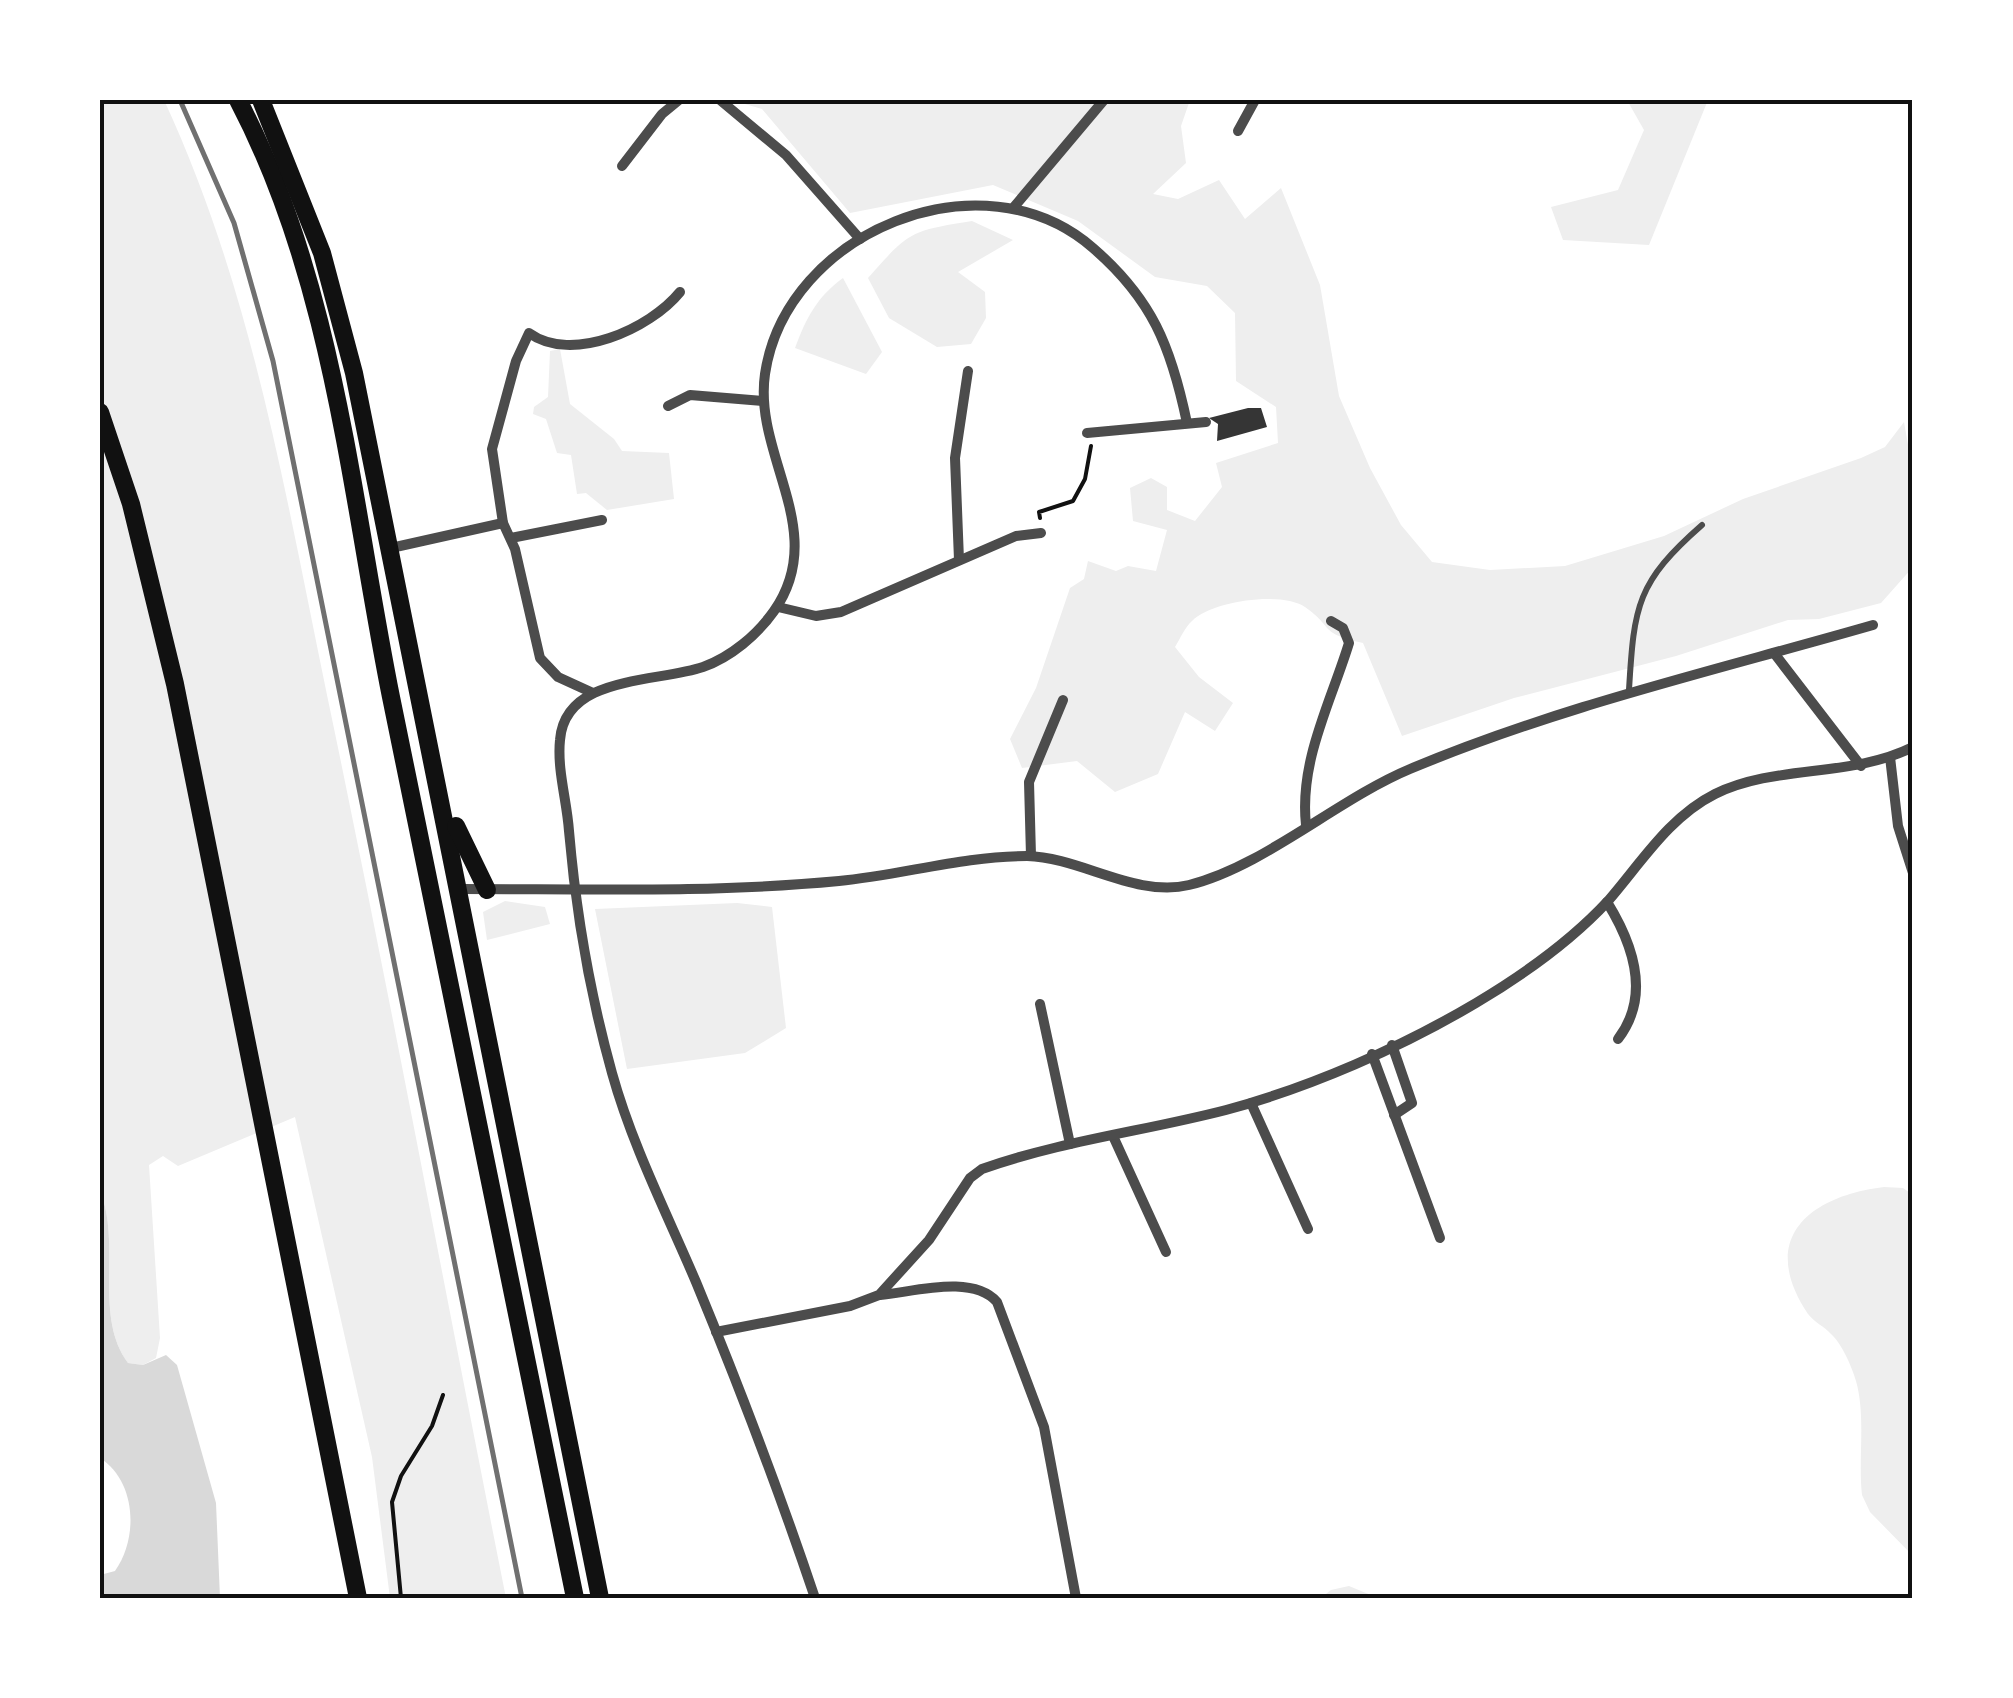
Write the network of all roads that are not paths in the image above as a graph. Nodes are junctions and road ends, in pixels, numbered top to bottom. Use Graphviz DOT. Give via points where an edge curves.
graph roads {
  1 [pos="238,100"];
  2 [pos="262,100"];
  3 [pos="679,100"];
  4 [pos="720,100"];
  5 [pos="1104,100"];
  6 [pos="1255,100"];
  7 [pos="1238,131"];
  8 [pos="622,166"];
  9 [pos="1014,207"];
  10 [pos="860,238"];
  11 [pos="680,292"];
  12 [pos="968,372"];
  13 [pos="763,401"];
  14 [pos="668,406"];
  15 [pos="100,412"];
  16 [pos="1206,422"];
  17 [pos="1187,423"];
  18 [pos="1087,433"];
  19 [pos="602,520"];
  20 [pos="502,523"];
  21 [pos="1702,525"];
  22 [pos="1042,532"];
  23 [pos="511,538"];
  24 [pos="390,548"];
  25 [pos="959,560"];
  26 [pos="778,606"];
  27 [pos="1331,621"];
  28 [pos="1872,625"];
  29 [pos="1774,654"];
  30 [pos="1630,690"];
  31 [pos="593,693"];
  32 [pos="1063,700"];
  33 [pos="1913,747"];
  34 [pos="1890,758"];
  35 [pos="1861,766"];
  36 [pos="440,788"];
  37 [pos="1306,826"];
  38 [pos="1032,856"];
  39 [pos="425,867"];
  40 [pos="1913,873"];
  41 [pos="461,890"];
  42 [pos="487,890"];
  43 [pos="575,892"];
  44 [pos="1606,902"];
  45 [pos="438,930"];
  46 [pos="1040,1004"];
  47 [pos="1618,1040"];
  48 [pos="1392,1045"];
  49 [pos="1372,1054"];
  50 [pos="1251,1103"];
  51 [pos="1394,1115"];
  52 [pos="1113,1136"];
  53 [pos="1070,1144"];
  54 [pos="1308,1229"];
  55 [pos="1440,1238"];
  56 [pos="1166,1252"];
  57 [pos="879,1295"];
  58 [pos="716,1332"];
  59 [pos="358,1598"];
  60 [pos="575,1598"];
  61 [pos="600,1598"];
  62 [pos="815,1598"];
  63 [pos="1076,1598"];
  1 -- 39 [label="main road" via="288,217 326,354"];
  2 -- 24 [label="main road" via="330,279"];
  3 -- 8 [label="street"];
  4 -- 10 [label="street" via="786,155"];
  5 -- 9 [label="street"];
  6 -- 7 [label="street"];
  9 -- 10 [label="street" via="934,210"];
  9 -- 17 [label="street" via="1085,241 1137,290 1165,344"];
  10 -- 13 [label="street" via="816,274 788,310 766,366"];
  11 -- 20 [label="street" via="658,314 616,334 556,346 529,333 492,449"];
  12 -- 25 [label="street" via="955,458"];
  13 -- 14 [label="street" via="690,396"];
  13 -- 26 [label="street" via="796,522 794,558"];
  15 -- 59 [label="main road" via="131,504 175,684"];
  16 -- 17 [label="street"];
  17 -- 18 [label="street"];
  19 -- 23 [label="street"];
  20 -- 23 [label="street"];
  20 -- 24 [label="street"];
  21 -- 30 [label="lane" via="1662,560 1642,594"];
  22 -- 25 [label="street"];
  23 -- 31 [label="street" via="540,658 558,677"];
  24 -- 36 [label="main road"];
  25 -- 26 [label="street" via="841,612 816,616"];
  26 -- 31 [label="street" via="742,645 707,666"];
  27 -- 37 [label="street" via="1344,628 1348,643 1317,734"];
  28 -- 29 [label="street"];
  29 -- 30 [label="street"];
  29 -- 35 [label="street"];
  30 -- 37 [label="street" via="1418,765"];
  31 -- 43 [label="street" via="566,716 559,747"];
  32 -- 38 [label="street" via="1030,782"];
  33 -- 34 [label="street"];
  34 -- 35 [label="street"];
  34 -- 40 [label="street" via="1898,826"];
  35 -- 44 [label="street" via="1717,793 1669,828"];
  36 -- 41 [label="main road"];
  36 -- 42 [label="main road"];
  37 -- 38 [label="street" via="1184,886"];
  38 -- 43 [label="street" via="839,881"];
  39 -- 41 [label="main road" via="439,883"];
  39 -- 45 [label="main road"];
  41 -- 42 [label="street"];
  41 -- 45 [label="main road" via="447,901"];
  41 -- 61 [label="main road"];
  42 -- 43 [label="street"];
  43 -- 58 [label="street" via="618,1094"];
  44 -- 47 [label="street" via="1636,972 1634,1009"];
  44 -- 48 [label="street" via="1506,984"];
  45 -- 60 [label="main road"];
  46 -- 53 [label="street"];
  48 -- 49 [label="street"];
  48 -- 51 [label="street" via="1412,1102"];
  49 -- 50 [label="street"];
  49 -- 51 [label="street"];
  50 -- 52 [label="street"];
  50 -- 54 [label="street"];
  51 -- 55 [label="street"];
  52 -- 53 [label="street"];
  52 -- 56 [label="street"];
  53 -- 57 [label="street" via="970,1178 920,1251"];
  57 -- 58 [label="street"];
  57 -- 63 [label="street" via="966,1287 997,1302 1044,1427"];
  58 -- 62 [label="street"];
}
